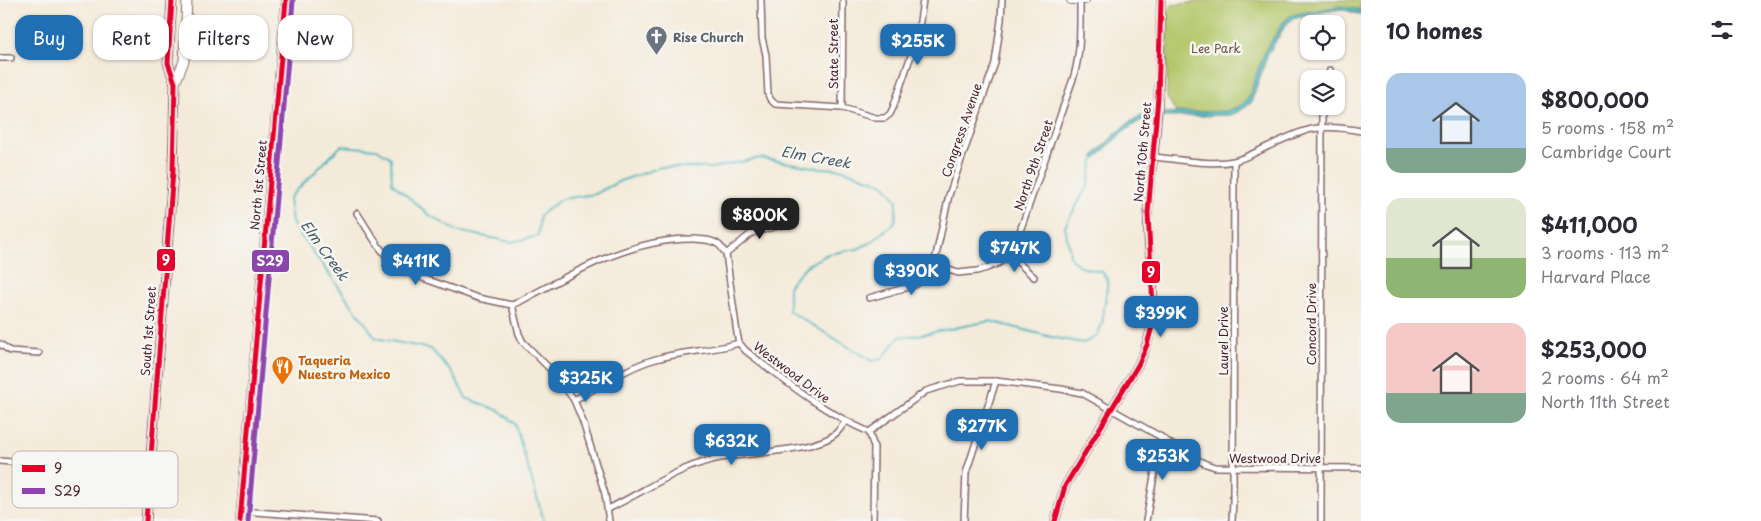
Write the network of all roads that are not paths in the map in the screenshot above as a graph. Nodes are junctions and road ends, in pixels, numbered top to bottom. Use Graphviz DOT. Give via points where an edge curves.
graph roads {
  1 [pos="172,0"];
  2 [pos="187,0"];
  3 [pos="286,0"];
  4 [pos="761,0"];
  5 [pos="843,0"];
  6 [pos="923,0"];
  7 [pos="1002,0"];
  8 [pos="1071,0"];
  9 [pos="1080,0"];
  10 [pos="1085,0"];
  11 [pos="1161,0"];
  12 [pos="0,58"];
  13 [pos="11,58"];
  14 [pos="175,84"];
  15 [pos="842,108"];
  16 [pos="1322,115"];
  17 [pos="1322,126"];
  18 [pos="1361,131"];
  19 [pos="1154,157"];
  20 [pos="1234,161"];
  21 [pos="357,213"];
  22 [pos="793,222"];
  23 [pos="726,254"];
  24 [pos="1010,255"];
  25 [pos="934,265"];
  26 [pos="1034,277"];
  27 [pos="869,298"];
  28 [pos="512,305"];
  29 [pos="740,343"];
  30 [pos="0,344"];
  31 [pos="39,353"];
  32 [pos="996,382"];
  33 [pos="574,400"];
  34 [pos="1111,409"];
  35 [pos="845,422"];
  36 [pos="868,432"];
  37 [pos="1161,437"];
  38 [pos="152,451"];
  39 [pos="1232,468"];
  40 [pos="1321,468"];
  41 [pos="1361,468"];
  42 [pos="147,508"];
  43 [pos="608,509"];
  44 [pos="240,511"];
  45 [pos="146,521"];
  46 [pos="240,521"];
  47 [pos="378,521"];
  48 [pos="609,521"];
  49 [pos="873,521"];
  50 [pos="964,521"];
  51 [pos="1055,521"];
  52 [pos="1146,521"];
  53 [pos="1232,521"];
  54 [pos="1321,521"];
  1 -- 14 [label="main road, South 1st Street" via="168,63"];
  2 -- 14 [label="main road, South 1st Street" via="184,61"];
  3 -- 44 [label="main road, North 1st Street"];
  4 -- 15 [label="street" via="770,99 775,104"];
  5 -- 15 [label="street, State Street"];
  6 -- 15 [label="street" via="918,35 890,114 876,118"];
  7 -- 25 [label="street, Congress Avenue" via="995,63 949,195"];
  8 -- 9 [label="main road"];
  9 -- 10 [label="main road"];
  9 -- 24 [label="street, North 9th Street" via="1079,59"];
  11 -- 19 [label="main road, North 10th Street"];
  12 -- 13 [label="street"];
  14 -- 38 [label="main road, South 1st Street" via="173,171"];
  16 -- 17 [label="street, Concord Drive"];
  17 -- 18 [label="street"];
  17 -- 20 [label="street" via="1284,138"];
  17 -- 40 [label="street, Concord Drive"];
  19 -- 20 [label="street"];
  19 -- 34 [label="main road, North 10th Street" via="1148,211 1154,293 1152,328 1146,349"];
  20 -- 39 [label="street, Laurel Drive"];
  21 -- 28 [label="street" via="389,259 406,272 478,298"];
  22 -- 23 [label="street" via="752,233"];
  23 -- 28 [label="street" via="711,241 662,241 600,262"];
  23 -- 29 [label="street, Westwood Drive"];
  24 -- 25 [label="street" via="977,271 958,273"];
  24 -- 26 [label="street"];
  25 -- 27 [label="street" via="928,276 915,285"];
  28 -- 33 [label="street" via="523,342 555,374"];
  29 -- 33 [label="street" via="646,362"];
  29 -- 35 [label="street, Westwood Drive" via="800,394"];
  30 -- 31 [label="street" via="10,351"];
  32 -- 34 [label="street, Westwood Drive" via="1061,388 1082,393"];
  32 -- 36 [label="street, Westwood Drive" via="960,381 926,391"];
  32 -- 50 [label="street" via="966,473"];
  33 -- 43 [label="street"];
  34 -- 37 [label="street, Westwood Drive"];
  34 -- 51 [label="main road, North 10th Street" via="1065,486"];
  35 -- 36 [label="street, Westwood Drive"];
  35 -- 43 [label="street" via="825,440 701,462 661,479"];
  36 -- 49 [label="street" via="874,447"];
  37 -- 39 [label="street, Westwood Drive" via="1206,464"];
  37 -- 52 [label="street"];
  39 -- 40 [label="street, Westwood Drive"];
  39 -- 53 [label="street, Laurel Drive"];
  40 -- 41 [label="street, Westwood Drive"];
  40 -- 54 [label="street, Concord Drive"];
  42 -- 45 [label="main road, South 1st Street"];
  43 -- 48 [label="street"];
  44 -- 46 [label="main road, North 1st Street"];
  44 -- 47 [label="street"];
}
